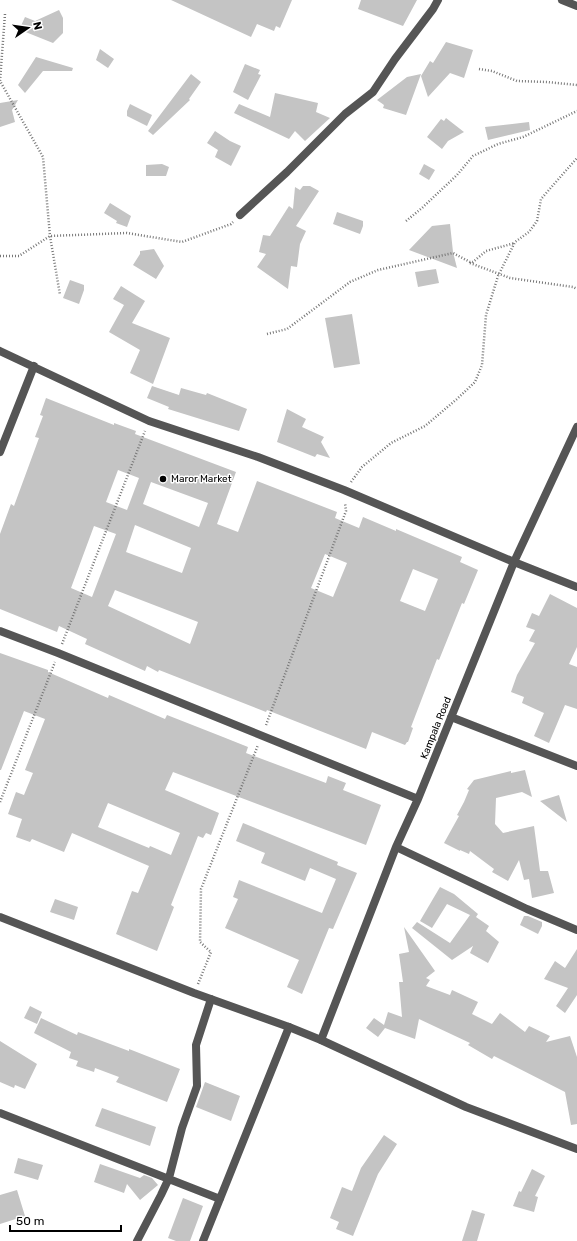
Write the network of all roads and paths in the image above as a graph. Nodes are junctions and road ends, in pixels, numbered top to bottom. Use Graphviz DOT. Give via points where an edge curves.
graph roads {
  1 [pos="438,0"];
  2 [pos="562,0"];
  3 [pos="577,6"];
  4 [pos="5,14"];
  5 [pos="479,69"];
  6 [pos="577,85"];
  7 [pos="577,111"];
  8 [pos="240,215"];
  9 [pos="406,221"];
  10 [pos="50,236"];
  11 [pos="515,242"];
  12 [pos="0,256"];
  13 [pos="470,262"];
  14 [pos="577,289"];
  15 [pos="60,295"];
  16 [pos="267,334"];
  17 [pos="0,351"];
  18 [pos="34,366"];
  19 [pos="148,421"];
  20 [pos="577,427"];
  21 [pos="0,452"];
  22 [pos="514,562"];
  23 [pos="577,587"];
  24 [pos="0,631"];
  25 [pos="58,653"];
  26 [pos="451,717"];
  27 [pos="577,766"];
  28 [pos="418,799"];
  29 [pos="0,802"];
  30 [pos="396,847"];
  31 [pos="201,889"];
  32 [pos="0,917"];
  33 [pos="577,930"];
  34 [pos="194,993"];
  35 [pos="211,999"];
  36 [pos="289,1027"];
  37 [pos="321,1040"];
  38 [pos="0,1113"];
  39 [pos="577,1149"];
  40 [pos="168,1178"];
  41 [pos="220,1199"];
  42 [pos="137,1241"];
  43 [pos="203,1241"];
  1 -- 8 [label="street" via="373,92 345,114"];
  2 -- 3 [label="street"];
  4 -- 10 [label="path" via="0,81 43,157"];
  5 -- 6 [label="path" via="492,71 517,81"];
  7 -- 9 [label="path" via="523,137 498,144 473,156"];
  8 -- 10 [label="path" via="231,224 182,242 126,233"];
  10 -- 12 [label="path" via="19,256"];
  10 -- 15 [label="path"];
  11 -- 13 [label="path" via="486,252"];
  13 -- 14 [label="path" via="510,278"];
  13 -- 16 [label="path" via="453,253 378,270 350,282 287,329"];
  17 -- 18 [label="street"];
  18 -- 19 [label="street"];
  18 -- 21 [label="street"];
  19 -- 22 [label="street" via="258,457 364,498"];
  19 -- 25 [label="path"];
  20 -- 22 [label="street, Kampala Road"];
  22 -- 23 [label="street"];
  22 -- 26 [label="street, Kampala Road"];
  24 -- 25 [label="street"];
  25 -- 28 [label="street"];
  25 -- 29 [label="path"];
  26 -- 27 [label="street"];
  26 -- 28 [label="street, Kampala Road"];
  28 -- 30 [label="street, Kampala Road"];
  30 -- 33 [label="street"];
  30 -- 37 [label="street, Kampala Road"];
  31 -- 34 [label="path" via="200,942 211,952"];
  32 -- 34 [label="street"];
  34 -- 35 [label="street"];
  35 -- 36 [label="street"];
  35 -- 40 [label="street" via="196,1045 197,1086"];
  36 -- 37 [label="street"];
  36 -- 41 [label="street"];
  37 -- 39 [label="street" via="466,1107"];
  38 -- 40 [label="street"];
  40 -- 41 [label="street"];
  40 -- 42 [label="street"];
  41 -- 43 [label="street"];
}
